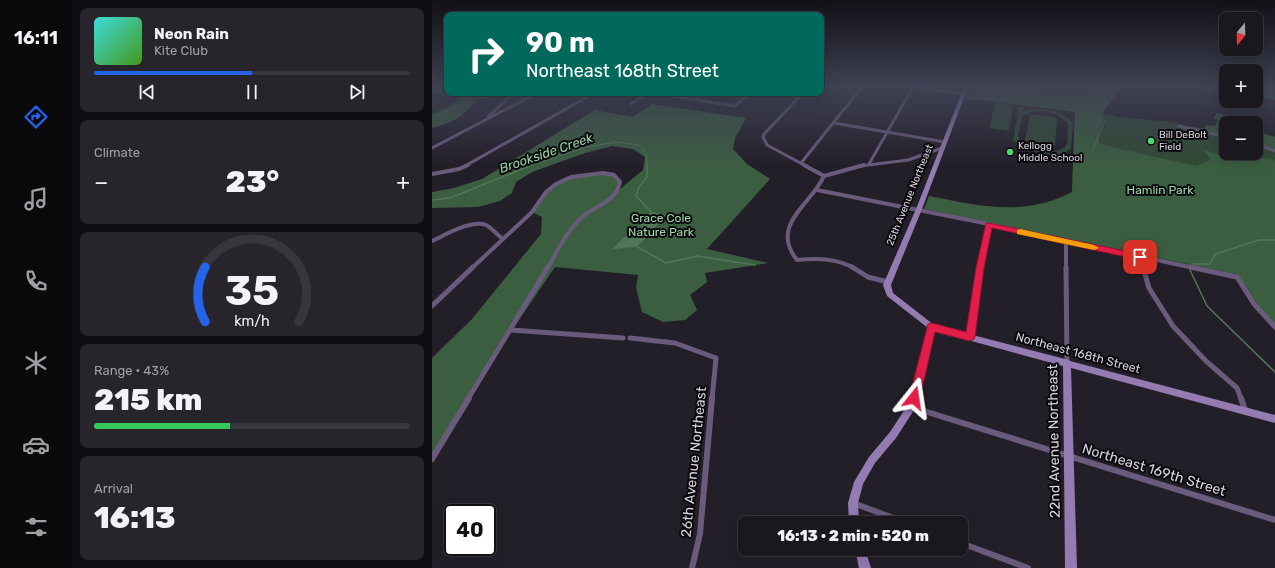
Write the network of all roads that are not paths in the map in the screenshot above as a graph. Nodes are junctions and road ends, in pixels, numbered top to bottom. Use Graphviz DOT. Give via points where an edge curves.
graph roads {
  1 [pos="492,114"];
  2 [pos="496,114"];
  3 [pos="558,114"];
  4 [pos="784,114"];
  5 [pos="841,114"];
  6 [pos="898,114"];
  7 [pos="956,114"];
  8 [pos="487,118"];
  9 [pos="834,123"];
  10 [pos="1179,126"];
  11 [pos="888,132"];
  12 [pos="1219,135"];
  13 [pos="945,142"];
  14 [pos="1263,147"];
  15 [pos="432,148"];
  16 [pos="942,148"];
  17 [pos="1275,151"];
  18 [pos="801,163"];
  19 [pos="869,164"];
  20 [pos="432,174"];
  21 [pos="824,176"];
  22 [pos="817,190"];
  23 [pos="919,209"];
  24 [pos="989,225"];
  25 [pos="503,239"];
  26 [pos="432,241"];
  27 [pos="1066,242"];
  28 [pos="1140,257"];
  29 [pos="888,286"];
  30 [pos="432,306"];
  31 [pos="932,327"];
  32 [pos="1275,327"];
  33 [pos="511,330"];
  34 [pos="970,337"];
  35 [pos="623,338"];
  36 [pos="630,338"];
  37 [pos="1067,362"];
  38 [pos="911,407"];
  39 [pos="1245,410"];
  40 [pos="1275,418"];
  41 [pos="1068,456"];
  42 [pos="432,459"];
  43 [pos="853,503"];
  44 [pos="854,516"];
  45 [pos="888,516"];
  46 [pos="1275,520"];
  47 [pos="968,546"];
  48 [pos="862,556"];
  49 [pos="692,568"];
  50 [pos="865,568"];
  51 [pos="1028,568"];
  52 [pos="1071,568"];
  1 -- 8 [label="street"];
  2 -- 8 [label="street"];
  3 -- 20 [label="street" via="471,164"];
  4 -- 18 [label="street" via="764,134 763,140"];
  5 -- 9 [label="street"];
  6 -- 11 [label="street"];
  7 -- 13 [label="street, 25th Avenue Northeast"];
  8 -- 15 [label="street"];
  9 -- 11 [label="street"];
  9 -- 18 [label="street"];
  10 -- 12 [label="street"];
  11 -- 13 [label="street"];
  11 -- 19 [label="street"];
  13 -- 16 [label="street, 25th Avenue Northeast"];
  14 -- 17 [label="street"];
  16 -- 19 [label="street" via="908,160"];
  16 -- 23 [label="street, 25th Avenue Northeast"];
  18 -- 21 [label="street"];
  19 -- 21 [label="street"];
  21 -- 22 [label="street"];
  22 -- 23 [label="street"];
  22 -- 29 [label="street" via="793,221 787,236 789,250 797,260 833,260"];
  23 -- 24 [label="street"];
  23 -- 29 [label="street, 25th Avenue Northeast"];
  24 -- 27 [label="street"];
  24 -- 34 [label="street"];
  25 -- 26 [label="street" via="488,226 480,224 462,228"];
  25 -- 30 [label="street"];
  25 -- 33 [label="street" via="532,212 546,192 556,184 571,177 603,173 614,175 620,182 618,191 581,218 565,238"];
  27 -- 28 [label="street"];
  27 -- 37 [label="street, 22nd Avenue Northeast"];
  28 -- 32 [label="street" via="1237,277 1254,304"];
  28 -- 39 [label="street" via="1149,288 1170,321 1206,361 1237,388"];
  29 -- 31 [label="street, Northeast 168th Street" via="890,294"];
  31 -- 34 [label="street, Northeast 168th Street"];
  31 -- 38 [label="street"];
  33 -- 35 [label="street"];
  33 -- 42 [label="street"];
  34 -- 37 [label="street, Northeast 168th Street"];
  36 -- 49 [label="street, 26th Avenue Northeast" via="675,343 716,358 700,534"];
  37 -- 39 [label="street, Northeast 168th Street"];
  37 -- 41 [label="street, 22nd Avenue Northeast"];
  38 -- 41 [label="street, Northeast 169th Street"];
  38 -- 43 [label="street" via="862,477"];
  39 -- 40 [label="street, Northeast 168th Street"];
  41 -- 46 [label="street, Northeast 169th Street"];
  41 -- 52 [label="street, 22nd Avenue Northeast"];
  43 -- 44 [label="street"];
  43 -- 45 [label="street"];
  47 -- 51 [label="street"];
  48 -- 50 [label="street"];
}
